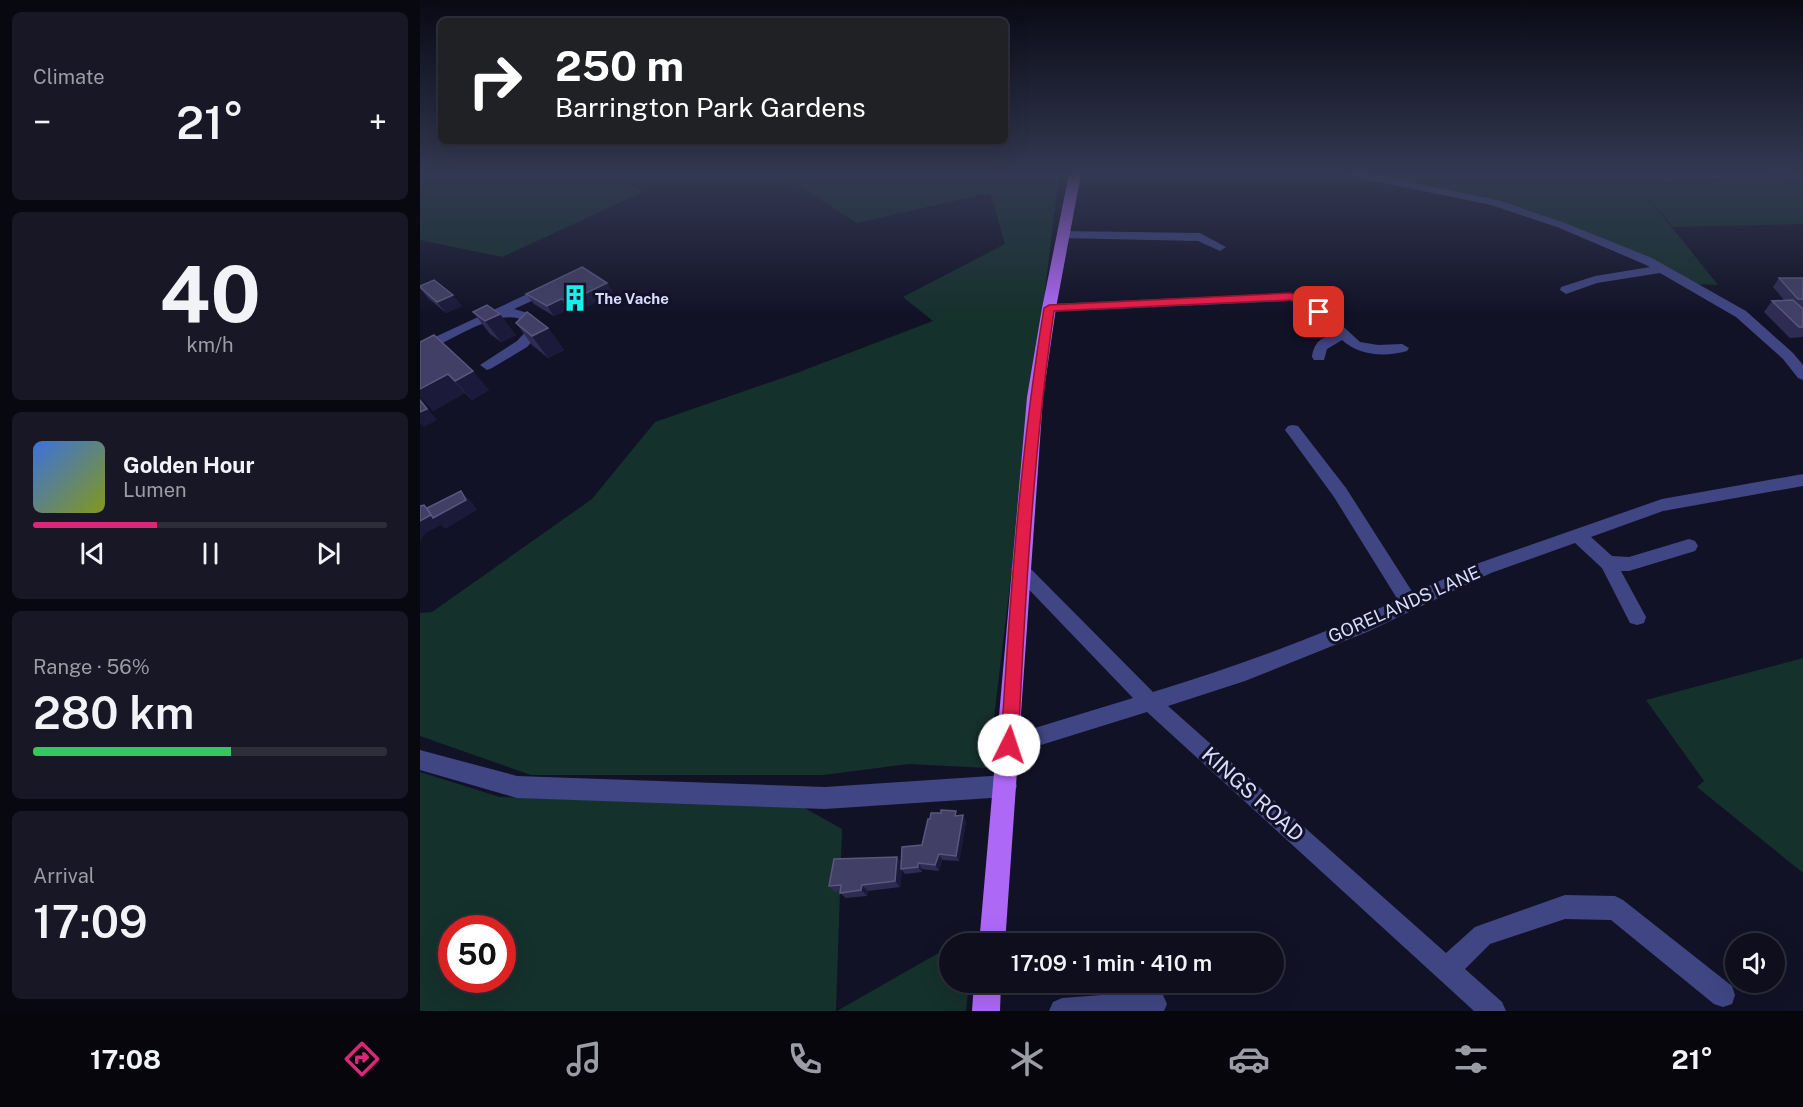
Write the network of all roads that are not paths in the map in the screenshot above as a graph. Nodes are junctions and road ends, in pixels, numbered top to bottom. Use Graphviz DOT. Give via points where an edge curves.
graph roads {
  1 [pos="1066,221"];
  2 [pos="1550,221"];
  3 [pos="1063,235"];
  4 [pos="1220,247"];
  5 [pos="1662,269"];
  6 [pos="561,281"];
  7 [pos="1566,290"];
  8 [pos="1049,308"];
  9 [pos="487,318"];
  10 [pos="1343,334"];
  11 [pos="1402,348"];
  12 [pos="420,349"];
  13 [pos="1319,357"];
  14 [pos="487,365"];
  15 [pos="1803,375"];
  16 [pos="1293,430"];
  17 [pos="1803,480"];
  18 [pos="1577,535"];
  19 [pos="1689,546"];
  20 [pos="1608,563"];
  21 [pos="1020,569"];
  22 [pos="1409,603"];
  23 [pos="1637,617"];
  24 [pos="1150,702"];
  25 [pos="1009,745"];
  26 [pos="420,760"];
  27 [pos="1006,786"];
  28 [pos="993,933"];
  29 [pos="1448,968"];
  30 [pos="987,993"];
  31 [pos="1723,995"];
  32 [pos="1154,1004"];
  33 [pos="986,1011"];
  34 [pos="1062,1011"];
  35 [pos="1493,1011"];
  1 -- 3 [label="main road"];
  2 -- 5 [label="street"];
  3 -- 4 [label="street" via="1200,237"];
  3 -- 8 [label="main road"];
  5 -- 7 [label="street" via="1595,280"];
  5 -- 15 [label="street" via="1741,314 1788,356"];
  6 -- 9 [label="street"];
  8 -- 10 [label="street" via="1290,297 1307,301"];
  8 -- 21 [label="main road" via="1035,397"];
  9 -- 12 [label="street"];
  9 -- 14 [label="street" via="519,314 532,320 537,328 522,344"];
  10 -- 11 [label="street" via="1361,348"];
  10 -- 13 [label="street" via="1320,347"];
  16 -- 22 [label="street" via="1359,520"];
  17 -- 18 [label="street, GORELANDS LANE" via="1662,505"];
  18 -- 20 [label="street"];
  18 -- 22 [label="street, GORELANDS LANE" via="1485,568"];
  19 -- 20 [label="street" via="1629,564"];
  20 -- 23 [label="street"];
  21 -- 24 [label="street, KINGS ROAD"];
  21 -- 25 [label="main road"];
  22 -- 24 [label="street, GORELANDS LANE" via="1238,675"];
  24 -- 25 [label="street, GORELANDS LANE"];
  24 -- 29 [label="street, KINGS ROAD"];
  25 -- 27 [label="main road"];
  26 -- 27 [label="street" via="517,787 825,798"];
  27 -- 28 [label="main road"];
  29 -- 31 [label="street" via="1483,935 1565,907 1616,908"];
  29 -- 35 [label="street, KINGS ROAD"];
  30 -- 33 [label="main road"];
  32 -- 34 [label="street"];
}
